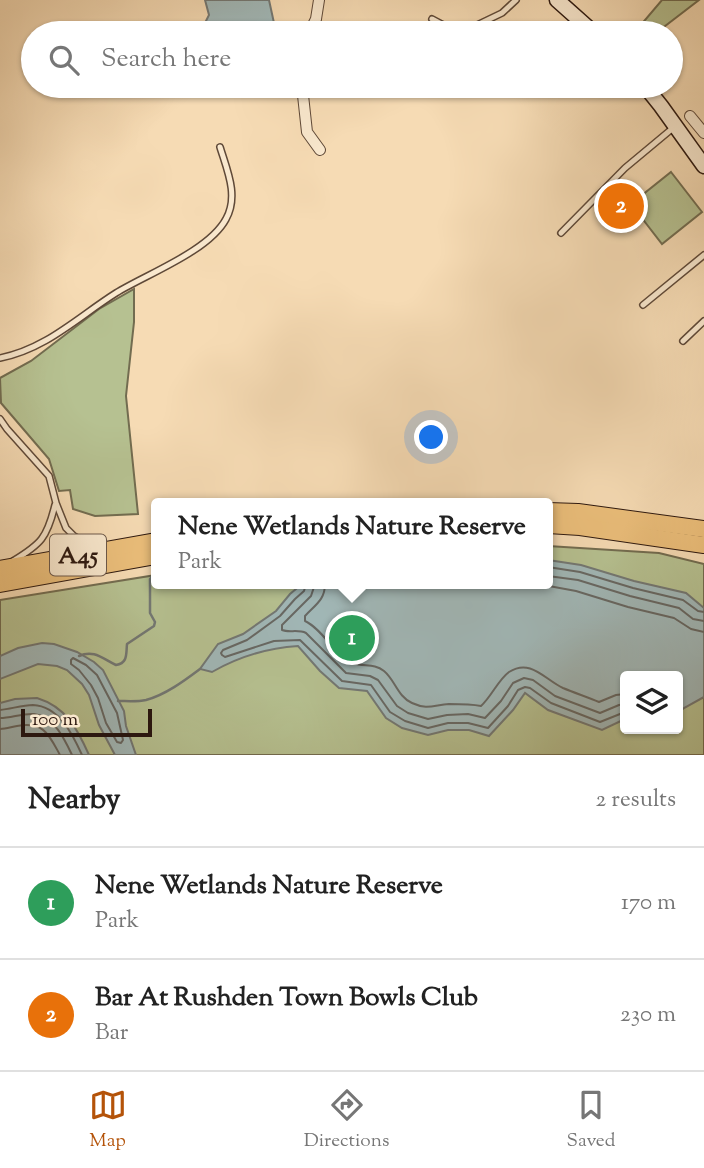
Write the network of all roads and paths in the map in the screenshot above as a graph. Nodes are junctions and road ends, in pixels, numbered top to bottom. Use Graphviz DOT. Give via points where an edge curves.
graph roads {
  1 [pos="319,0"];
  2 [pos="516,0"];
  3 [pos="557,0"];
  4 [pos="432,19"];
  5 [pos="315,21"];
  6 [pos="436,21"];
  7 [pos="485,21"];
  8 [pos="581,21"];
  9 [pos="303,98"];
  10 [pos="654,98"];
  11 [pos="690,116"];
  12 [pos="676,127"];
  13 [pos="704,133"];
  14 [pos="220,147"];
  15 [pos="320,150"];
  16 [pos="704,166"];
  17 [pos="561,233"];
  18 [pos="704,255"];
  19 [pos="643,305"];
  20 [pos="704,321"];
  21 [pos="682,341"];
  22 [pos="0,358"];
  23 [pos="0,419"];
  24 [pos="56,503"];
  25 [pos="553,511"];
  26 [pos="553,525"];
  27 [pos="704,529"];
  28 [pos="151,542"];
  29 [pos="704,545"];
  30 [pos="120,547"];
  31 [pos="151,557"];
  32 [pos="0,574"];
  1 -- 5 [label="street"];
  2 -- 7 [label="lane"];
  3 -- 8 [label="main road"];
  4 -- 6 [label="lane"];
  9 -- 15 [label="street" via="307,132"];
  10 -- 12 [label="main road"];
  11 -- 13 [label="street"];
  12 -- 16 [label="main road"];
  12 -- 17 [label="lane" via="625,168"];
  14 -- 22 [label="lane" via="233,202 226,220 212,236 52,338 18,355"];
  18 -- 19 [label="lane"];
  20 -- 21 [label="lane"];
  23 -- 24 [label="lane" via="49,476"];
  24 -- 30 [label="lane" via="74,536 84,542"];
  24 -- 32 [label="lane" via="45,536"];
  25 -- 27 [label="highway"];
  26 -- 29 [label="highway"];
  28 -- 30 [label="highway, A45"];
  30 -- 32 [label="highway, A45"];
  31 -- 32 [label="highway, A45"];
}
